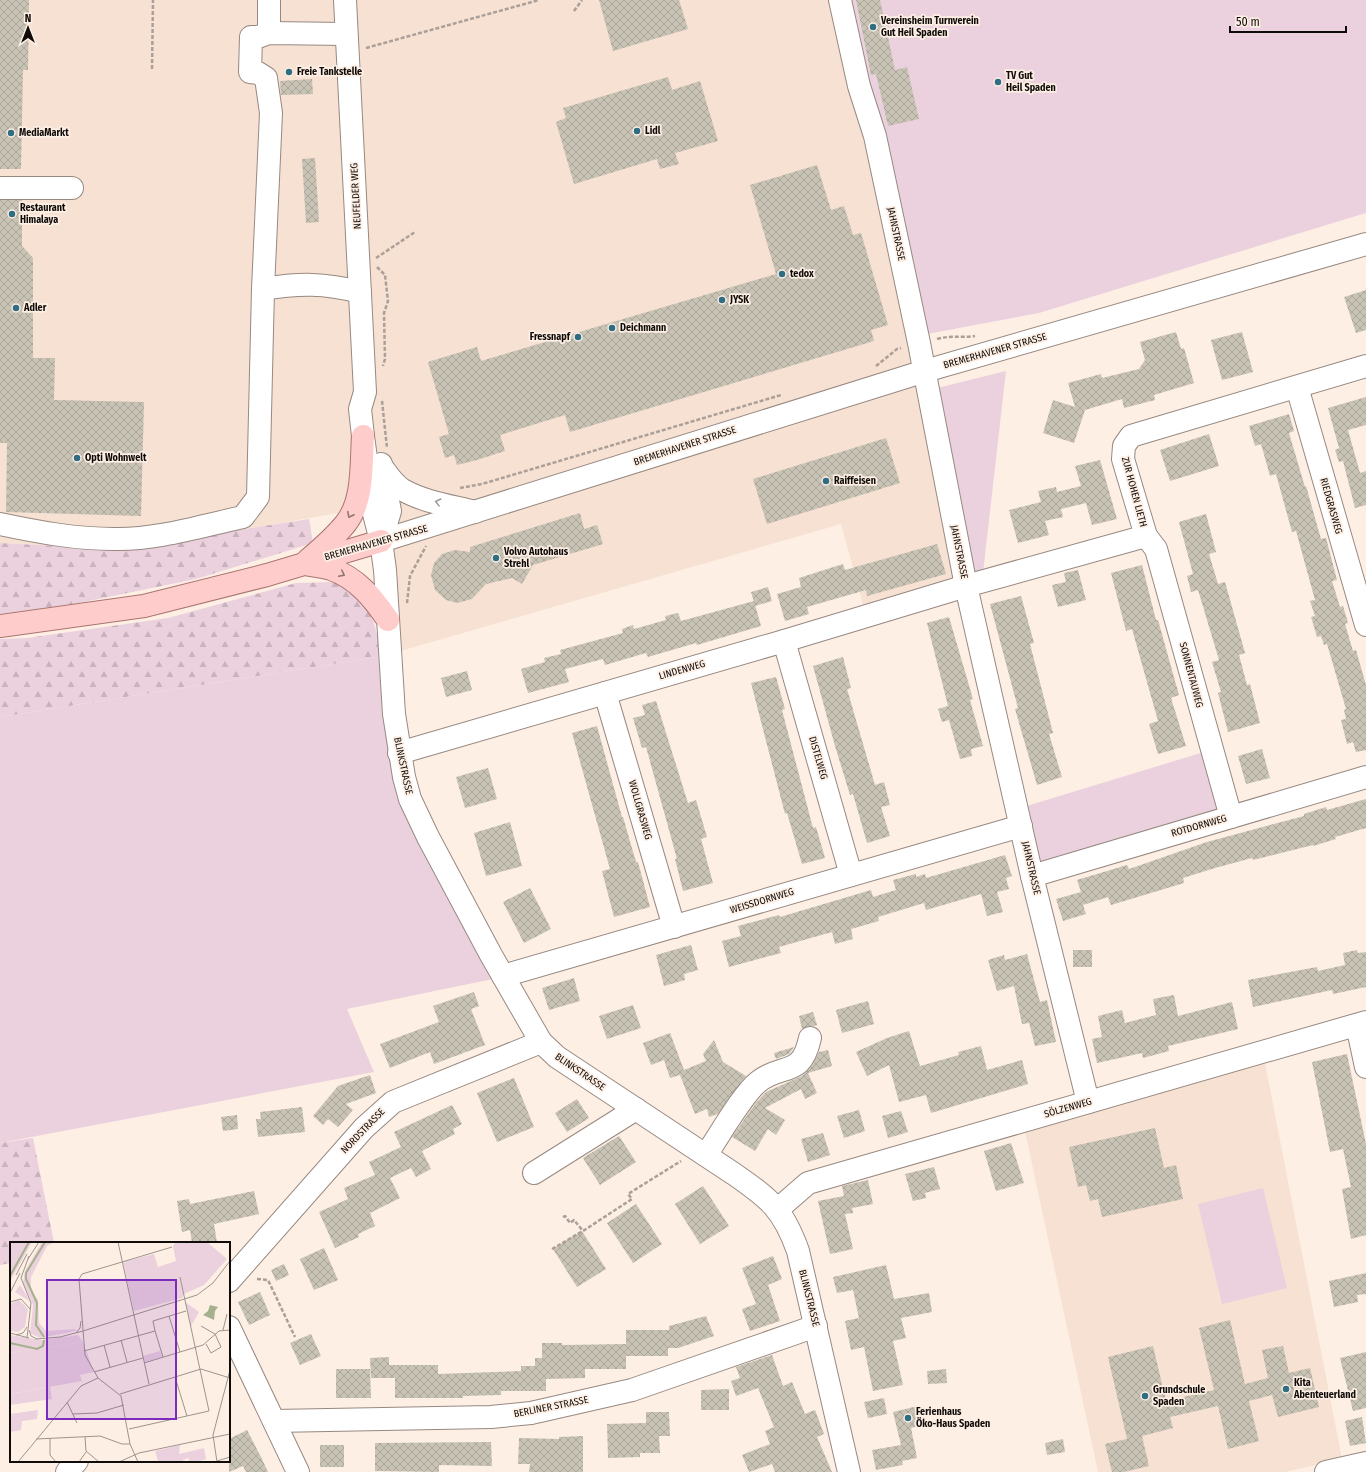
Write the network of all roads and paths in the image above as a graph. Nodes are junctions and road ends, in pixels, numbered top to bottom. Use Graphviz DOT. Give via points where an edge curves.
graph roads {
  1 [pos="153,0"];
  2 [pos="269,0"];
  3 [pos="345,0"];
  4 [pos="539,0"];
  5 [pos="582,0"];
  6 [pos="840,0"];
  7 [pos="574,11"];
  8 [pos="269,34"];
  9 [pos="353,42"];
  10 [pos="152,69"];
  11 [pos="0,188"];
  12 [pos="72,188"];
  13 [pos="414,232"];
  14 [pos="1366,244"];
  15 [pos="373,251"];
  16 [pos="374,259"];
  17 [pos="263,289"];
  18 [pos="360,292"];
  19 [pos="919,343"];
  20 [pos="1366,366"];
  21 [pos="875,367"];
  22 [pos="382,370"];
  23 [pos="925,371"];
  24 [pos="1297,387"];
  25 [pos="784,394"];
  26 [pos="373,395"];
  27 [pos="363,436"];
  28 [pos="384,460"];
  29 [pos="456,489"];
  30 [pos="475,512"];
  31 [pos="0,524"];
  32 [pos="421,529"];
  33 [pos="1146,536"];
  34 [pos="382,541"];
  35 [pos="304,564"];
  36 [pos="966,586"];
  37 [pos="407,605"];
  38 [pos="388,620"];
  39 [pos="1366,625"];
  40 [pos="0,626"];
  41 [pos="784,641"];
  42 [pos="605,693"];
  43 [pos="399,752"];
  44 [pos="1366,777"];
  45 [pos="1231,817"];
  46 [pos="1021,826"];
  47 [pos="851,875"];
  48 [pos="1032,876"];
  49 [pos="674,927"];
  50 [pos="503,976"];
  51 [pos="1362,1024"];
  52 [pos="810,1038"];
  53 [pos="541,1042"];
  54 [pos="1366,1067"];
  55 [pos="1088,1102"];
  56 [pos="636,1109"];
  57 [pos="703,1153"];
  58 [pos="534,1173"];
  59 [pos="778,1209"];
  60 [pos="563,1217"];
  61 [pos="583,1231"];
  62 [pos="552,1249"];
  63 [pos="230,1280"];
  64 [pos="257,1280"];
  65 [pos="816,1326"];
  66 [pos="230,1329"];
  67 [pos="295,1337"];
  68 [pos="274,1421"];
  69 [pos="76,1462"];
  70 [pos="1366,1463"];
  71 [pos="68,1472"];
  72 [pos="298,1472"];
  73 [pos="849,1472"];
  74 [pos="1326,1472"];
  1 -- 10 [label="path"];
  2 -- 8 [label="street"];
  3 -- 9 [label="street, NEUFELDER WEG"];
  4 -- 9 [label="path"];
  5 -- 7 [label="path"];
  6 -- 19 [label="street, JAHNSTRASSE" via="859,86 875,136"];
  8 -- 9 [label="street"];
  8 -- 17 [label="street" via="252,37 250,72 266,78 271,112"];
  9 -- 18 [label="street, NEUFELDER WEG" via="353,138"];
  11 -- 12 [label="street"];
  13 -- 16 [label="path"];
  14 -- 23 [label="street, BREMERHAVENER STRASSE"];
  15 -- 16 [label="path"];
  16 -- 22 [label="path" via="377,267 385,275 388,301 384,313 385,358"];
  17 -- 18 [label="street" via="291,285 332,285"];
  17 -- 31 [label="street" via="258,497 243,517 169,534 115,539 52,535"];
  18 -- 26 [label="street, NEUFELDER WEG"];
  19 -- 21 [label="path" via="897,349"];
  19 -- 23 [label="street, JAHNSTRASSE"];
  20 -- 24 [label="street, ZUR HOHEN LIETH"];
  23 -- 30 [label="street, BREMERHAVENER STRASSE"];
  23 -- 36 [label="street, JAHNSTRASSE"];
  24 -- 33 [label="street, ZUR HOHEN LIETH" via="1131,436 1124,446 1123,459"];
  24 -- 39 [label="street, RIEDGRASWEG"];
  25 -- 29 [label="path" via="482,484"];
  26 -- 27 [label="street, NEUFELDER WEG" via="360,409"];
  26 -- 28 [label="path"];
  26 -- 28 [label="street, NEUFELDER WEG" via="370,405"];
  27 -- 34 [label="street, NEUFELDER WEG" via="373,510"];
  27 -- 35 [label="main road, one-way" via="360,487 355,506 347,523"];
  30 -- 28 [label="street, one-way" via="418,497 402,489 392,481"];
  28 -- 34 [label="street, NEUFELDER WEG" via="390,511"];
  30 -- 32 [label="street, BREMERHAVENER STRASSE"];
  32 -- 34 [label="street, BREMERHAVENER STRASSE"];
  32 -- 37 [label="path" via="426,547 410,576"];
  33 -- 36 [label="street, ZUR HOHEN LIETH"];
  33 -- 45 [label="street, SONNENTAUWEG" via="1156,549"];
  34 -- 35 [label="main road, BREMERHAVENER STRASSE"];
  34 -- 38 [label="street, BLINKSTRASSE"];
  35 -- 38 [label="main road, one-way" via="330,568 348,578 372,597"];
  35 -- 40 [label="main road, BREMERHAVENER STRASSE" via="144,606"];
  36 -- 41 [label="street, LINDENWEG"];
  36 -- 46 [label="street, JAHNSTRASSE"];
  38 -- 43 [label="street, BLINKSTRASSE"];
  41 -- 42 [label="street, LINDENWEG"];
  41 -- 47 [label="street, DISTELWEG"];
  42 -- 43 [label="street, LINDENWEG"];
  42 -- 49 [label="street, WOLLGRASWEG"];
  43 -- 50 [label="street, BLINKSTRASSE" via="410,799"];
  44 -- 45 [label="street, ROTDORNWEG"];
  45 -- 48 [label="street, ROTDORNWEG"];
  46 -- 47 [label="street, WEISSDORNWEG"];
  46 -- 48 [label="street, JAHNSTRASSE"];
  47 -- 49 [label="street, WEISSDORNWEG"];
  48 -- 55 [label="street, JAHNSTRASSE"];
  49 -- 50 [label="street, WEISSDORNWEG"];
  50 -- 53 [label="street, BLINKSTRASSE"];
  51 -- 54 [label="street"];
  51 -- 55 [label="street, SÖLZENWEG"];
  52 -- 57 [label="street" via="803,1060 758,1082"];
  53 -- 56 [label="street, BLINKSTRASSE" via="557,1057"];
  53 -- 63 [label="street, NORDSTRASSE" via="393,1102 364,1128"];
  55 -- 59 [label="street, SÖLZENWEG" via="808,1183"];
  56 -- 57 [label="street, BLINKSTRASSE"];
  56 -- 58 [label="street"];
  57 -- 59 [label="street, BLINKSTRASSE" via="757,1190"];
  57 -- 61 [label="path" via="628,1194 632,1199"];
  59 -- 65 [label="street, BLINKSTRASSE" via="789,1227 798,1251"];
  60 -- 61 [label="path" via="565,1216 570,1223 574,1220"];
  61 -- 62 [label="path"];
  64 -- 67 [label="path" via="268,1280"];
  65 -- 68 [label="street, BERLINER STRASSE" via="632,1390 531,1413 491,1417"];
  65 -- 73 [label="street, BLINKSTRASSE"];
  66 -- 68 [label="street"];
  68 -- 72 [label="street"];
  69 -- 71 [label="street"];
  70 -- 74 [label="street"];
}
